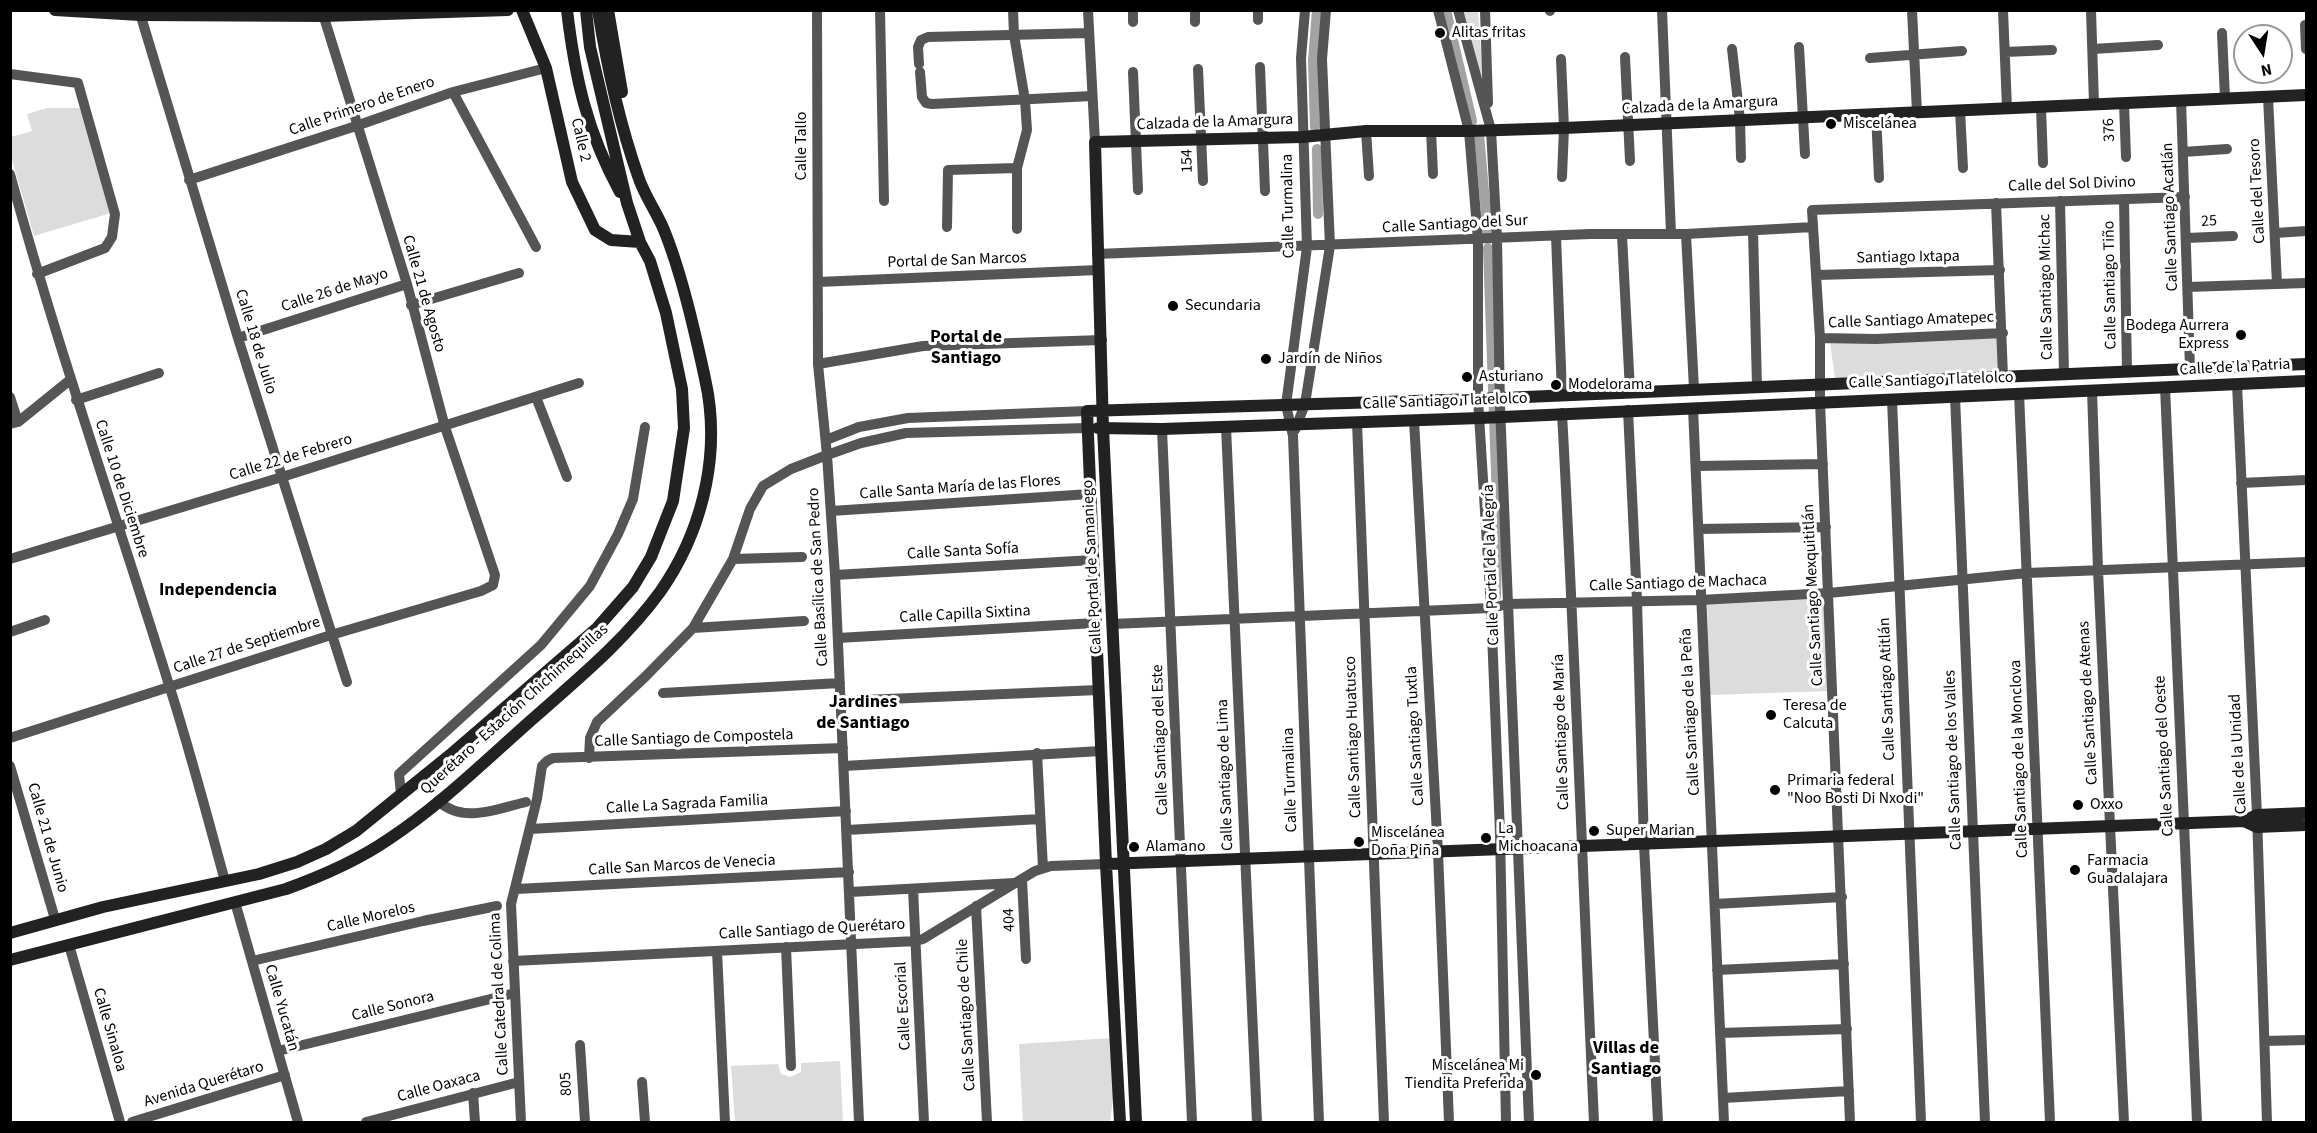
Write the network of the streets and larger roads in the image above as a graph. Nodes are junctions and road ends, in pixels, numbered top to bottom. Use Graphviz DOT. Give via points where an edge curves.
graph roads {
  1 [pos="56,10"];
  2 [pos="508,10"];
  3 [pos="522,10"];
  4 [pos="567,10"];
  5 [pos="585,10"];
  6 [pos="598,10"];
  7 [pos="608,10"];
  8 [pos="817,10"];
  9 [pos="880,10"];
  10 [pos="1013,10"];
  11 [pos="1088,10"];
  12 [pos="1133,10"];
  13 [pos="1195,10"];
  14 [pos="1305,10"];
  15 [pos="1326,10"];
  16 [pos="1438,10"];
  17 [pos="1458,10"];
  18 [pos="1485,10"];
  19 [pos="1662,10"];
  20 [pos="1912,10"];
  21 [pos="2004,10"];
  22 [pos="2091,10"];
  23 [pos="139,13"];
  24 [pos="323,13"];
  25 [pos="1133,22"];
  26 [pos="1195,22"];
  27 [pos="2305,25"];
  28 [pos="1089,33"];
  29 [pos="2222,33"];
  30 [pos="1014,35"];
  31 [pos="2158,45"];
  32 [pos="1799,47"];
  33 [pos="1732,49"];
  34 [pos="2093,49"];
  35 [pos="2307,49"];
  36 [pos="2052,50"];
  37 [pos="1962,51"];
  38 [pos="2005,52"];
  39 [pos="1914,55"];
  40 [pos="1625,57"];
  41 [pos="1870,58"];
  42 [pos="1561,59"];
  43 [pos="1260,67"];
  44 [pos="546,68"];
  45 [pos="1197,69"];
  46 [pos="1133,72"];
  47 [pos="10,74"];
  48 [pos="453,92"];
  49 [pos="2307,95"];
  50 [pos="1092,96"];
  51 [pos="2268,97"];
  52 [pos="2225,98"];
  53 [pos="1026,100"];
  54 [pos="2181,100"];
  55 [pos="2124,103"];
  56 [pos="2094,104"];
  57 [pos="2041,107"];
  58 [pos="2007,108"];
  59 [pos="1960,110"];
  60 [pos="1917,112"];
  61 [pos="1876,114"];
  62 [pos="1804,117"];
  63 [pos="1740,120"];
  64 [pos="1666,124"];
  65 [pos="1490,125"];
  66 [pos="1628,125"];
  67 [pos="356,126"];
  68 [pos="1564,128"];
  69 [pos="1431,130"];
  70 [pos="1366,131"];
  71 [pos="1469,131"];
  72 [pos="1324,135"];
  73 [pos="1262,137"];
  74 [pos="1302,137"];
  75 [pos="1202,140"];
  76 [pos="1095,142"];
  77 [pos="1137,142"];
  78 [pos="2227,149"];
  79 [pos="2183,152"];
  80 [pos="1805,154"];
  81 [pos="2126,157"];
  82 [pos="1741,158"];
  83 [pos="1630,161"];
  84 [pos="2043,163"];
  85 [pos="1017,168"];
  86 [pos="1963,168"];
  87 [pos="10,174"];
  88 [pos="1433,174"];
  89 [pos="1369,176"];
  90 [pos="1562,177"];
  91 [pos="1879,178"];
  92 [pos="189,180"];
  93 [pos="1203,181"];
  94 [pos="1138,190"];
  95 [pos="1265,191"];
  96 [pos="2185,197"];
  97 [pos="2124,199"];
  98 [pos="884,201"];
  99 [pos="2060,201"];
  100 [pos="627,203"];
  101 [pos="1996,203"];
  102 [pos="947,227"];
  103 [pos="1813,227"];
  104 [pos="663,228"];
  105 [pos="1017,229"];
  106 [pos="1753,231"];
  107 [pos="2307,231"];
  108 [pos="2275,233"];
  109 [pos="1671,234"];
  110 [pos="1686,234"];
  111 [pos="1622,235"];
  112 [pos="1556,236"];
  113 [pos="2233,236"];
  114 [pos="1497,238"];
  115 [pos="2187,238"];
  116 [pos="1478,240"];
  117 [pos="640,242"];
  118 [pos="1330,246"];
  119 [pos="536,247"];
  120 [pos="1307,247"];
  121 [pos="1097,254"];
  122 [pos="1098,270"];
  123 [pos="2000,270"];
  124 [pos="519,273"];
  125 [pos="38,274"];
  126 [pos="1817,275"];
  127 [pos="818,282"];
  128 [pos="2307,283"];
  129 [pos="407,284"];
  130 [pos="2277,284"];
  131 [pos="2188,287"];
  132 [pos="411,305"];
  133 [pos="2002,333"];
  134 [pos="238,338"];
  135 [pos="1820,338"];
  136 [pos="1102,340"];
  137 [pos="818,364"];
  138 [pos="2307,364"];
  139 [pos="2190,368"];
  140 [pos="2127,371"];
  141 [pos="159,373"];
  142 [pos="2064,373"];
  143 [pos="2003,376"];
  144 [pos="70,380"];
  145 [pos="2307,381"];
  146 [pos="579,383"];
  147 [pos="1821,383"];
  148 [pos="2236,384"];
  149 [pos="1757,386"];
  150 [pos="2165,387"];
  151 [pos="1694,389"];
  152 [pos="2092,390"];
  153 [pos="1630,391"];
  154 [pos="2019,393"];
  155 [pos="1562,394"];
  156 [pos="1955,396"];
  157 [pos="10,397"];
  158 [pos="536,397"];
  159 [pos="1500,397"];
  160 [pos="1478,399"];
  161 [pos="1892,399"];
  162 [pos="76,400"];
  163 [pos="1820,402"];
  164 [pos="1305,404"];
  165 [pos="1286,405"];
  166 [pos="1693,408"];
  167 [pos="1104,410"];
  168 [pos="1628,410"];
  169 [pos="1087,411"];
  170 [pos="1562,413"];
  171 [pos="1501,416"];
  172 [pos="1480,418"];
  173 [pos="1414,420"];
  174 [pos="1357,422"];
  175 [pos="14,423"];
  176 [pos="445,427"];
  177 [pos="645,427"];
  178 [pos="1226,427"];
  179 [pos="1088,428"];
  180 [pos="1103,428"];
  181 [pos="1293,428"];
  182 [pos="1162,429"];
  183 [pos="826,440"];
  184 [pos="827,455"];
  185 [pos="1823,464"];
  186 [pos="1697,466"];
  187 [pos="282,477"];
  188 [pos="567,477"];
  189 [pos="2307,480"];
  190 [pos="2241,483"];
  191 [pos="1090,494"];
  192 [pos="831,511"];
  193 [pos="116,525"];
  194 [pos="1826,527"];
  195 [pos="1700,529"];
  196 [pos="802,557"];
  197 [pos="10,559"];
  198 [pos="732,559"];
  199 [pos="1093,560"];
  200 [pos="2307,562"];
  201 [pos="2245,565"];
  202 [pos="2172,567"];
  203 [pos="2098,570"];
  204 [pos="2027,573"];
  205 [pos="835,575"];
  206 [pos="1962,580"];
  207 [pos="493,585"];
  208 [pos="1899,587"];
  209 [pos="1829,593"];
  210 [pos="1700,600"];
  211 [pos="1637,602"];
  212 [pos="1573,603"];
  213 [pos="1508,604"];
  214 [pos="1491,608"];
  215 [pos="1425,610"];
  216 [pos="1364,613"];
  217 [pos="1299,615"];
  218 [pos="1234,618"];
  219 [pos="45,620"];
  220 [pos="804,621"];
  221 [pos="1171,621"];
  222 [pos="1095,623"];
  223 [pos="1112,624"];
  224 [pos="693,628"];
  225 [pos="10,632"];
  226 [pos="331,635"];
  227 [pos="838,638"];
  228 [pos="347,682"];
  229 [pos="840,683"];
  230 [pos="170,687"];
  231 [pos="1098,690"];
  232 [pos="663,693"];
  233 [pos="841,701"];
  234 [pos="10,738"];
  235 [pos="843,748"];
  236 [pos="1101,751"];
  237 [pos="1037,753"];
  238 [pos="589,758"];
  239 [pos="547,761"];
  240 [pos="10,766"];
  241 [pos="844,766"];
  242 [pos="401,794"];
  243 [pos="438,801"];
  244 [pos="526,802"];
  245 [pos="846,811"];
  246 [pos="2307,813"];
  247 [pos="1041,819"];
  248 [pos="2257,821"];
  249 [pos="2183,823"];
  250 [pos="2307,825"];
  251 [pos="2110,826"];
  252 [pos="530,829"];
  253 [pos="2038,829"];
  254 [pos="847,830"];
  255 [pos="1972,831"];
  256 [pos="1908,834"];
  257 [pos="1840,836"];
  258 [pos="1712,841"];
  259 [pos="1644,844"];
  260 [pos="1581,846"];
  261 [pos="1501,849"];
  262 [pos="1518,849"];
  263 [pos="1438,852"];
  264 [pos="1373,854"];
  265 [pos="1309,856"];
  266 [pos="1244,859"];
  267 [pos="1181,861"];
  268 [pos="1106,864"];
  269 [pos="1123,864"];
  270 [pos="1043,868"];
  271 [pos="849,872"];
  272 [pos="225,881"];
  273 [pos="1020,881"];
  274 [pos="913,889"];
  275 [pos="516,890"];
  276 [pos="850,892"];
  277 [pos="1842,897"];
  278 [pos="235,902"];
  279 [pos="1715,904"];
  280 [pos="497,906"];
  281 [pos="976,906"];
  282 [pos="55,920"];
  283 [pos="10,933"];
  284 [pos="916,941"];
  285 [pos="852,944"];
  286 [pos="69,945"];
  287 [pos="786,947"];
  288 [pos="717,951"];
  289 [pos="1026,959"];
  290 [pos="10,960"];
  291 [pos="252,961"];
  292 [pos="513,961"];
  293 [pos="1845,964"];
  294 [pos="1718,970"];
  295 [pos="515,993"];
  296 [pos="1847,1029"];
  297 [pos="1720,1033"];
  298 [pos="2307,1040"];
  299 [pos="2265,1041"];
  300 [pos="580,1045"];
  301 [pos="278,1051"];
  302 [pos="791,1066"];
  303 [pos="285,1075"];
  304 [pos="519,1082"];
  305 [pos="642,1082"];
  306 [pos="1849,1091"];
  307 [pos="473,1093"];
  308 [pos="1723,1098"];
  309 [pos="120,1122"];
  310 [pos="132,1122"];
  311 [pos="298,1122"];
  312 [pos="366,1122"];
  313 [pos="475,1122"];
  314 [pos="521,1122"];
  315 [pos="585,1122"];
  316 [pos="645,1122"];
  317 [pos="725,1122"];
  318 [pos="859,1122"];
  319 [pos="924,1122"];
  320 [pos="987,1122"];
  321 [pos="1120,1122"];
  322 [pos="1136,1122"];
  323 [pos="1192,1122"];
  324 [pos="1257,1122"];
  325 [pos="1319,1122"];
  326 [pos="1384,1122"];
  327 [pos="1449,1122"];
  328 [pos="1506,1122"];
  329 [pos="1529,1122"];
  330 [pos="1594,1122"];
  331 [pos="1658,1122"];
  332 [pos="1724,1122"];
  333 [pos="1850,1122"];
  334 [pos="1921,1122"];
  335 [pos="1985,1122"];
  336 [pos="2050,1122"];
  337 [pos="2124,1122"];
  338 [pos="2197,1122"];
  339 [pos="2267,1122"];
  1 -- 23 [label="street"];
  2 -- 24 [label="street"];
  3 -- 44 [label="street, Calle 2"];
  4 -- 100 [label="street" via="578,87 589,124 604,164"];
  5 -- 100 [label="street, Querétaro - Estación Chichimequillas"];
  6 -- 104 [label="street, Querétaro - Estación Chichimequillas" via="615,98 636,171"];
  7 -- 104 [label="street" via="631,130"];
  8 -- 127 [label="street, Calle Tallo"];
  9 -- 98 [label="street"];
  10 -- 30 [label="street"];
  11 -- 28 [label="street, Calle Portal de Samaniego"];
  12 -- 25 [label="street"];
  13 -- 26 [label="street"];
  14 -- 74 [label="street, Calle Turmalina"];
  15 -- 72 [label="street, Calle Turmalina" via="1322,60"];
  16 -- 71 [label="street, Calle Portal de la Alegría"];
  17 -- 65 [label="street, Calle Portal de la Alegría"];
  18 -- 65 [label="street"];
  19 -- 64 [label="street"];
  20 -- 39 [label="street"];
  21 -- 38 [label="street"];
  22 -- 34 [label="street"];
  23 -- 24 [label="street"];
  23 -- 92 [label="street, Calle 18 de Julio"];
  24 -- 67 [label="street, Calle 21 de Agosto"];
  27 -- 35 [label="street"];
  28 -- 30 [label="street"];
  28 -- 50 [label="street, Calle Portal de Samaniego"];
  29 -- 52 [label="street"];
  30 -- 53 [label="street"];
  30 -- 53 [label="street" via="921,40 918,47 922,97 926,103"];
  31 -- 34 [label="street"];
  32 -- 62 [label="street"];
  33 -- 63 [label="street"];
  34 -- 56 [label="street"];
  36 -- 38 [label="street"];
  37 -- 39 [label="street"];
  38 -- 58 [label="street"];
  39 -- 41 [label="street"];
  39 -- 60 [label="street"];
  40 -- 66 [label="street"];
  42 -- 68 [label="street"];
  43 -- 73 [label="street"];
  44 -- 48 [label="street, Calle Primero de Enero"];
  44 -- 117 [label="street, Calle 2" via="572,182 595,230 611,240"];
  45 -- 75 [label="street, 154"];
  46 -- 77 [label="street"];
  47 -- 125 [label="street" via="78,83 115,214 112,237 105,248"];
  48 -- 67 [label="street, Calle Primero de Enero"];
  48 -- 119 [label="street"];
  49 -- 51 [label="street, Calzada de la Amargura"];
  50 -- 53 [label="street"];
  50 -- 76 [label="street, Calle Portal de Samaniego"];
  51 -- 52 [label="street, Calzada de la Amargura"];
  51 -- 108 [label="street, Calle del Tesoro"];
  52 -- 54 [label="street, Calzada de la Amargura"];
  53 -- 85 [label="street" via="1027,130"];
  54 -- 55 [label="street, Calzada de la Amargura"];
  54 -- 79 [label="street, Calle Santiago Acatlán"];
  55 -- 56 [label="street, Calzada de la Amargura"];
  55 -- 81 [label="street, 376"];
  56 -- 57 [label="street, Calzada de la Amargura"];
  57 -- 58 [label="street, Calzada de la Amargura"];
  57 -- 84 [label="street"];
  58 -- 59 [label="street, Calzada de la Amargura"];
  59 -- 60 [label="street, Calzada de la Amargura"];
  59 -- 86 [label="street"];
  60 -- 61 [label="street, Calzada de la Amargura"];
  61 -- 62 [label="street, Calzada de la Amargura"];
  61 -- 91 [label="street"];
  62 -- 63 [label="street, Calzada de la Amargura"];
  62 -- 80 [label="street"];
  63 -- 64 [label="street, Calzada de la Amargura"];
  63 -- 82 [label="street"];
  64 -- 66 [label="street, Calzada de la Amargura"];
  64 -- 109 [label="street"];
  65 -- 68 [label="street, Calzada de la Amargura"];
  65 -- 71 [label="street, Calzada de la Amargura"];
  65 -- 114 [label="street, Calle Portal de la Alegría"];
  66 -- 68 [label="street, Calzada de la Amargura"];
  66 -- 83 [label="street"];
  67 -- 92 [label="street, Calle Primero de Enero"];
  67 -- 129 [label="street, Calle 21 de Agosto"];
  68 -- 90 [label="street"];
  69 -- 70 [label="street, Calzada de la Amargura"];
  69 -- 71 [label="street, Calzada de la Amargura"];
  69 -- 88 [label="street"];
  70 -- 72 [label="street, Calzada de la Amargura"];
  70 -- 89 [label="street"];
  71 -- 116 [label="street, Calle Portal de la Alegría"];
  72 -- 74 [label="street, Calzada de la Amargura"];
  72 -- 118 [label="street, Calle Turmalina"];
  73 -- 74 [label="street, Calzada de la Amargura"];
  73 -- 75 [label="street, Calzada de la Amargura"];
  73 -- 95 [label="street"];
  74 -- 120 [label="street, Calle Turmalina"];
  75 -- 77 [label="street, Calzada de la Amargura"];
  75 -- 93 [label="street, 154"];
  76 -- 77 [label="street, Calzada de la Amargura"];
  76 -- 121 [label="street, Calle Portal de Samaniego"];
  77 -- 94 [label="street"];
  78 -- 79 [label="street"];
  79 -- 96 [label="street, Calle Santiago Acatlán"];
  85 -- 102 [label="street" via="948,170"];
  85 -- 105 [label="street"];
  87 -- 125 [label="street, Calle 10 de Diciembre"];
  92 -- 134 [label="street, Calle 18 de Julio"];
  96 -- 97 [label="street, Calle del Sol Divino"];
  96 -- 115 [label="street, Calle Santiago Acatlán"];
  97 -- 99 [label="street, Calle del Sol Divino"];
  97 -- 140 [label="street, Calle Santiago Tiño"];
  99 -- 101 [label="street, Calle del Sol Divino"];
  99 -- 142 [label="street, Calle Santiago Michac"];
  100 -- 117 [label="street, Querétaro - Estación Chichimequillas"];
  101 -- 103 [label="street, Calle Santiago Mexquititlán" via="1812,210"];
  101 -- 123 [label="street"];
  103 -- 106 [label="street, Calle Santiago del Sur"];
  103 -- 126 [label="street, Calle Santiago Mexquititlán"];
  104 -- 243 [label="street, Querétaro - Estación Chichimequillas" via="688,304 708,396 709,467 696,522 660,592 621,638"];
  106 -- 110 [label="street, Calle Santiago del Sur"];
  106 -- 149 [label="street"];
  107 -- 108 [label="street"];
  108 -- 130 [label="street, Calle del Tesoro"];
  109 -- 110 [label="street, Calle Santiago del Sur"];
  109 -- 111 [label="street, Calle Santiago del Sur"];
  110 -- 151 [label="street"];
  111 -- 112 [label="street, Calle Santiago del Sur"];
  111 -- 153 [label="street"];
  112 -- 114 [label="street, Calle Santiago del Sur"];
  112 -- 155 [label="street"];
  113 -- 115 [label="street, 25"];
  114 -- 116 [label="street, Calle Santiago del Sur"];
  114 -- 159 [label="street, Calle Portal de la Alegría"];
  115 -- 131 [label="street, Calle Santiago Acatlán"];
  116 -- 118 [label="street, Calle Santiago del Sur"];
  116 -- 160 [label="street, Calle Portal de la Alegría"];
  117 -- 242 [label="street, Querétaro - Estación Chichimequillas" via="650,261 675,348 684,428 673,501 651,557 633,587 597,628"];
  118 -- 120 [label="street, Calle Santiago del Sur"];
  118 -- 164 [label="street, Calle Turmalina"];
  120 -- 121 [label="street, Calle Santiago del Sur"];
  120 -- 165 [label="street, Calle Turmalina"];
  121 -- 122 [label="street, Calle Portal de Samaniego"];
  122 -- 127 [label="street, Portal de San Marcos"];
  122 -- 136 [label="street, Calle Portal de Samaniego"];
  123 -- 126 [label="street, Santiago Ixtapa"];
  123 -- 133 [label="street"];
  124 -- 132 [label="street"];
  125 -- 144 [label="street, Calle 10 de Diciembre"];
  126 -- 135 [label="street, Calle Santiago Mexquititlán"];
  127 -- 137 [label="street, Calle Basílica de San Pedro"];
  128 -- 130 [label="street"];
  129 -- 132 [label="street, Calle 21 de Agosto"];
  129 -- 134 [label="street, Calle 26 de Mayo"];
  130 -- 131 [label="street"];
  131 -- 139 [label="street, Calle Santiago Acatlán"];
  132 -- 176 [label="street, Calle 21 de Agosto"];
  133 -- 135 [label="street, Calle Santiago Amatepec"];
  133 -- 143 [label="street"];
  134 -- 187 [label="street, Calle 18 de Julio"];
  135 -- 147 [label="street, Calle Santiago Mexquititlán"];
  136 -- 137 [label="street" via="923,346"];
  136 -- 167 [label="street, Calle Portal de Samaniego"];
  137 -- 183 [label="street, Calle Basílica de San Pedro"];
  138 -- 139 [label="street, Calle de la Patria"];
  139 -- 140 [label="street, Calle Santiago Tlatelolco"];
  140 -- 142 [label="street, Calle Santiago Tlatelolco"];
  141 -- 162 [label="street"];
  142 -- 143 [label="street, Calle Santiago Tlatelolco"];
  143 -- 147 [label="street, Calle Santiago Tlatelolco"];
  144 -- 162 [label="street, Calle 10 de Diciembre"];
  144 -- 175 [label="street"];
  145 -- 148 [label="street, Calle de la Patria"];
  146 -- 158 [label="street, Calle 22 de Febrero"];
  147 -- 149 [label="street, Calle Santiago Tlatelolco"];
  147 -- 163 [label="street, Calle Santiago Mexquititlán"];
  148 -- 150 [label="street, Calle de la Patria"];
  148 -- 190 [label="street, Calle de la Unidad"];
  149 -- 151 [label="street, Calle Santiago Tlatelolco"];
  150 -- 152 [label="street, Calle Santiago Tlatelolco"];
  150 -- 202 [label="street, Calle Santiago del Oeste"];
  151 -- 153 [label="street, Calle Santiago Tlatelolco"];
  152 -- 154 [label="street, Calle Santiago Tlatelolco"];
  152 -- 203 [label="street, Calle Santiago de Atenas"];
  153 -- 155 [label="street, Calle Santiago Tlatelolco"];
  154 -- 156 [label="street, Calle Santiago Tlatelolco"];
  154 -- 204 [label="street, Calle Santiago de la Monclova"];
  155 -- 159 [label="street, Calle Santiago Tlatelolco"];
  156 -- 161 [label="street, Calle Santiago Tlatelolco"];
  156 -- 206 [label="street, Calle Santiago de los Valles"];
  157 -- 175 [label="street"];
  158 -- 176 [label="street, Calle 22 de Febrero"];
  158 -- 188 [label="street"];
  159 -- 160 [label="street, Calle Santiago Tlatelolco"];
  159 -- 171 [label="street, Calle Portal de la Alegría"];
  160 -- 164 [label="street, Calle Santiago Tlatelolco"];
  160 -- 172 [label="street, Calle Portal de la Alegría"];
  161 -- 163 [label="street, Calle Santiago Tlatelolco"];
  161 -- 208 [label="street, Calle Santiago Atitlán"];
  162 -- 193 [label="street, Calle 10 de Diciembre"];
  163 -- 166 [label="street, Calle Santiago Tlatelolco"];
  163 -- 185 [label="street, Calle Santiago Mexquititlán"];
  164 -- 165 [label="street, Calle Santiago Tlatelolco"];
  164 -- 181 [label="street, Calle Turmalina"];
  165 -- 167 [label="street, Calle Santiago Tlatelolco"];
  165 -- 181 [label="street, Calle Turmalina"];
  166 -- 168 [label="street, Calle Santiago Tlatelolco"];
  166 -- 186 [label="street, Calle Santiago de la Peña"];
  167 -- 169 [label="street, Calle Santiago Tlatelolco"];
  167 -- 180 [label="street, Calle Portal de Samaniego"];
  168 -- 170 [label="street, Calle Santiago Tlatelolco"];
  168 -- 211 [label="street"];
  169 -- 179 [label="street, Calle Portal de Samaniego"];
  169 -- 183 [label="street, Calle Santiago Tlatelolco" via="908,418 859,427"];
  170 -- 171 [label="street, Calle Santiago Tlatelolco"];
  170 -- 212 [label="street, Calle Santiago de María"];
  171 -- 172 [label="street, Calle Santiago Tlatelolco"];
  171 -- 213 [label="street, Calle Portal de la Alegría"];
  172 -- 173 [label="street, Calle Santiago Tlatelolco"];
  172 -- 214 [label="street, Calle Portal de la Alegría"];
  173 -- 174 [label="street, Calle Santiago Tlatelolco"];
  173 -- 215 [label="street, Calle Santiago Tuxtla"];
  174 -- 181 [label="street, Calle Santiago Tlatelolco"];
  174 -- 216 [label="street, Calle Santiago Huatusco"];
  176 -- 187 [label="street, Calle 22 de Febrero"];
  176 -- 207 [label="street, Calle 21 de Agosto" via="495,575"];
  177 -- 242 [label="street" via="633,499 590,586 541,645 399,774"];
  178 -- 181 [label="street, Calle Santiago Tlatelolco"];
  178 -- 182 [label="street, Calle Santiago Tlatelolco"];
  178 -- 218 [label="street, Calle Santiago de Lima"];
  179 -- 180 [label="street, Calle Santiago Tlatelolco"];
  179 -- 184 [label="street, Calle Santiago Tlatelolco" via="906,433"];
  179 -- 191 [label="street, Calle Portal de Samaniego"];
  180 -- 182 [label="street, Calle Santiago Tlatelolco"];
  180 -- 223 [label="street, Calle Portal de Samaniego"];
  181 -- 217 [label="street, Calle Turmalina"];
  182 -- 221 [label="street, Calle Santiago del Este"];
  183 -- 184 [label="street, Calle Basílica de San Pedro"];
  184 -- 192 [label="street, Calle Basílica de San Pedro"];
  184 -- 198 [label="street, Calle Santiago Tlatelolco" via="791,469 763,486"];
  185 -- 186 [label="street"];
  185 -- 194 [label="street, Calle Santiago Mexquititlán"];
  186 -- 195 [label="street, Calle Santiago de la Peña"];
  187 -- 193 [label="street, Calle 22 de Febrero"];
  187 -- 226 [label="street, Calle 18 de Julio"];
  189 -- 190 [label="street"];
  190 -- 201 [label="street, Calle de la Unidad"];
  191 -- 192 [label="street, Calle Santa María de las Flores"];
  191 -- 199 [label="street, Calle Portal de Samaniego"];
  192 -- 205 [label="street, Calle Basílica de San Pedro"];
  193 -- 197 [label="street, Calle 22 de Febrero"];
  193 -- 230 [label="street, Calle 10 de Diciembre"];
  194 -- 195 [label="street"];
  194 -- 209 [label="street, Calle Santiago Mexquititlán"];
  195 -- 210 [label="street, Calle Santiago de la Peña"];
  196 -- 198 [label="street"];
  198 -- 224 [label="street, Calle Santiago Tlatelolco"];
  199 -- 205 [label="street, Calle Santa Sofía"];
  199 -- 222 [label="street, Calle Portal de Samaniego"];
  200 -- 201 [label="street, Calle Santiago de Machaca"];
  201 -- 202 [label="street, Calle Santiago de Machaca"];
  201 -- 248 [label="street, Calle de la Unidad"];
  202 -- 203 [label="street, Calle Santiago de Machaca"];
  202 -- 249 [label="street, Calle Santiago del Oeste"];
  203 -- 204 [label="street, Calle Santiago de Machaca"];
  203 -- 251 [label="street, Calle Santiago de Atenas"];
  204 -- 206 [label="street, Calle Santiago de Machaca"];
  204 -- 253 [label="street, Calle Santiago de la Monclova"];
  205 -- 227 [label="street, Calle Basílica de San Pedro"];
  206 -- 208 [label="street, Calle Santiago de Machaca"];
  206 -- 255 [label="street, Calle Santiago de los Valles"];
  207 -- 226 [label="street, Calle 27 de Septiembre"];
  208 -- 209 [label="street, Calle Santiago de Machaca"];
  208 -- 256 [label="street, Calle Santiago Atitlán"];
  209 -- 210 [label="street, Calle Santiago de Machaca"];
  209 -- 257 [label="street, Calle Santiago Mexquititlán"];
  210 -- 211 [label="street, Calle Santiago de Machaca"];
  210 -- 258 [label="street, Calle Santiago de la Peña"];
  211 -- 212 [label="street, Calle Santiago de Machaca"];
  211 -- 259 [label="street"];
  212 -- 213 [label="street, Calle Santiago de Machaca"];
  212 -- 260 [label="street, Calle Santiago de María"];
  213 -- 214 [label="street, Calle Santiago de Machaca"];
  213 -- 262 [label="street, Calle Portal de la Alegría"];
  214 -- 215 [label="street, Calle Santiago de Machaca"];
  214 -- 261 [label="street, Calle Portal de la Alegría"];
  215 -- 216 [label="street, Calle Santiago de Machaca"];
  215 -- 263 [label="street, Calle Santiago Tuxtla"];
  216 -- 217 [label="street, Calle Santiago de Machaca"];
  216 -- 264 [label="street, Calle Santiago Huatusco"];
  217 -- 218 [label="street, Calle Santiago de Machaca"];
  217 -- 265 [label="street, Calle Turmalina"];
  218 -- 221 [label="street, Calle Santiago de Machaca"];
  218 -- 266 [label="street, Calle Santiago de Lima"];
  219 -- 225 [label="street"];
  220 -- 224 [label="street"];
  221 -- 223 [label="street, Calle Santiago de Machaca"];
  221 -- 267 [label="street, Calle Santiago del Este"];
  222 -- 227 [label="street, Calle Capilla Sixtina"];
  222 -- 231 [label="street, Calle Portal de Samaniego"];
  223 -- 269 [label="street, Calle Portal de Samaniego"];
  224 -- 238 [label="street, Calle Santiago Tlatelolco" via="597,722 590,738"];
  226 -- 228 [label="street, Calle 18 de Julio"];
  226 -- 230 [label="street, Calle 27 de Septiembre"];
  227 -- 229 [label="street, Calle Basílica de San Pedro"];
  229 -- 232 [label="street"];
  229 -- 233 [label="street, Calle Basílica de San Pedro"];
  230 -- 234 [label="street, Calle 27 de Septiembre"];
  230 -- 272 [label="street, Calle 10 de Diciembre"];
  231 -- 233 [label="street"];
  231 -- 236 [label="street, Calle Portal de Samaniego"];
  233 -- 235 [label="street, Calle Basílica de San Pedro"];
  235 -- 238 [label="street, Calle Santiago de Compostela"];
  235 -- 241 [label="street, Calle Basílica de San Pedro"];
  236 -- 237 [label="street"];
  236 -- 268 [label="street, Calle Portal de Samaniego"];
  237 -- 241 [label="street"];
  237 -- 247 [label="street"];
  238 -- 239 [label="street, Calle Santiago de Compostela"];
  239 -- 252 [label="street, Calle Catedral de Colima" via="542,766"];
  240 -- 282 [label="street, Calle 21 de Junio"];
  241 -- 245 [label="street, Calle Basílica de San Pedro"];
  242 -- 272 [label="street, Querétaro - Estación Chichimequillas" via="356,831 326,849 297,862"];
  243 -- 244 [label="street" via="464,814 480,814"];
  243 -- 278 [label="street, Querétaro - Estación Chichimequillas" via="389,839 322,876"];
  245 -- 252 [label="street, Calle La Sagrada Familia"];
  245 -- 254 [label="street, Calle Basílica de San Pedro"];
  246 -- 248 [label="street"];
  247 -- 254 [label="street"];
  247 -- 270 [label="street"];
  248 -- 249 [label="street, Calle Santiago de Querétaro"];
  248 -- 250 [label="street"];
  248 -- 299 [label="street, Calle de la Unidad"];
  249 -- 251 [label="street, Calle Santiago de Querétaro"];
  249 -- 338 [label="street, Calle Santiago del Oeste"];
  251 -- 253 [label="street, Calle Santiago de Querétaro"];
  251 -- 337 [label="street, Calle Santiago de Atenas"];
  252 -- 275 [label="street, Calle Catedral de Colima"];
  253 -- 255 [label="street, Calle Santiago de Querétaro"];
  253 -- 336 [label="street, Calle Santiago de la Monclova"];
  254 -- 271 [label="street, Calle Basílica de San Pedro"];
  255 -- 256 [label="street, Calle Santiago de Querétaro"];
  255 -- 335 [label="street, Calle Santiago de los Valles"];
  256 -- 257 [label="street, Calle Santiago de Querétaro"];
  256 -- 334 [label="street, Calle Santiago Atitlán"];
  257 -- 258 [label="street, Calle Santiago de Querétaro"];
  257 -- 277 [label="street, Calle Santiago Mexquititlán"];
  258 -- 259 [label="street, Calle Santiago de Querétaro"];
  258 -- 279 [label="street, Calle Santiago de la Peña"];
  259 -- 260 [label="street, Calle Santiago de Querétaro"];
  259 -- 331 [label="street"];
  260 -- 262 [label="street, Calle Santiago de Querétaro"];
  260 -- 330 [label="street, Calle Santiago de María"];
  261 -- 262 [label="street, Calle Santiago de Querétaro"];
  261 -- 263 [label="street, Calle Santiago de Querétaro"];
  261 -- 328 [label="street, Calle Portal de la Alegría"];
  262 -- 329 [label="street, Calle Portal de la Alegría"];
  263 -- 264 [label="street, Calle Santiago de Querétaro"];
  263 -- 327 [label="street, Calle Santiago Tuxtla"];
  264 -- 265 [label="street, Calle Santiago de Querétaro"];
  264 -- 326 [label="street, Calle Santiago Huatusco"];
  265 -- 266 [label="street, Calle Santiago de Querétaro"];
  265 -- 325 [label="street, Calle Turmalina"];
  266 -- 267 [label="street, Calle Santiago de Querétaro"];
  266 -- 324 [label="street, Calle Santiago de Lima"];
  267 -- 269 [label="street, Calle Santiago de Querétaro"];
  267 -- 323 [label="street, Calle Santiago del Este"];
  268 -- 269 [label="street, Calle Santiago de Querétaro"];
  268 -- 270 [label="street, Calle Santiago de Querétaro"];
  268 -- 321 [label="street, Calle Portal de Samaniego"];
  269 -- 322 [label="street, Calle Portal de Samaniego"];
  270 -- 273 [label="street, Calle Santiago de Querétaro"];
  271 -- 275 [label="street, Calle San Marcos de Venecia"];
  271 -- 276 [label="street, Calle Basílica de San Pedro"];
  272 -- 282 [label="street, Querétaro - Estación Chichimequillas"];
  273 -- 274 [label="street"];
  273 -- 281 [label="street, Calle Santiago de Querétaro"];
  273 -- 289 [label="street, 404"];
  274 -- 276 [label="street"];
  274 -- 284 [label="street, Calle Escorial"];
  275 -- 292 [label="street, Calle Catedral de Colima" via="511,904"];
  276 -- 285 [label="street, Calle Basílica de San Pedro"];
  277 -- 279 [label="street"];
  277 -- 293 [label="street, Calle Santiago Mexquititlán"];
  278 -- 286 [label="street, Querétaro - Estación Chichimequillas"];
  278 -- 291 [label="street, Calle Yucatán"];
  279 -- 294 [label="street, Calle Santiago de la Peña"];
  280 -- 291 [label="street, Calle Morelos"];
  281 -- 284 [label="street, Calle Santiago de Querétaro"];
  281 -- 320 [label="street, Calle Santiago de Chile"];
  282 -- 283 [label="street, Querétaro - Estación Chichimequillas"];
  284 -- 285 [label="street, Calle Santiago de Querétaro"];
  284 -- 319 [label="street, Calle Escorial"];
  285 -- 287 [label="street, Calle Santiago de Querétaro"];
  285 -- 318 [label="street, Calle Basílica de San Pedro"];
  286 -- 290 [label="street, Querétaro - Estación Chichimequillas"];
  286 -- 309 [label="street, Calle Sinaloa"];
  287 -- 288 [label="street, Calle Santiago de Querétaro"];
  287 -- 302 [label="street"];
  288 -- 292 [label="street, Calle Santiago de Querétaro"];
  288 -- 317 [label="street"];
  291 -- 301 [label="street, Calle Yucatán"];
  292 -- 295 [label="street, Calle Catedral de Colima"];
  293 -- 294 [label="street"];
  293 -- 296 [label="street, Calle Santiago Mexquititlán"];
  294 -- 297 [label="street, Calle Santiago de la Peña"];
  295 -- 301 [label="street, Calle Sonora"];
  295 -- 304 [label="street, Calle Catedral de Colima"];
  296 -- 297 [label="street"];
  296 -- 306 [label="street, Calle Santiago Mexquititlán"];
  297 -- 308 [label="street, Calle Santiago de la Peña"];
  298 -- 299 [label="street"];
  299 -- 339 [label="street, Calle de la Unidad"];
  300 -- 315 [label="street, 805"];
  301 -- 303 [label="street, Calle Yucatán"];
  303 -- 310 [label="street, Avenida Querétaro"];
  303 -- 311 [label="street, Calle Yucatán"];
  304 -- 307 [label="street, Calle Oaxaca"];
  304 -- 314 [label="street, Calle Catedral de Colima"];
  305 -- 316 [label="street"];
  306 -- 308 [label="street"];
  306 -- 333 [label="street, Calle Santiago Mexquititlán"];
  307 -- 312 [label="street, Calle Oaxaca"];
  307 -- 313 [label="street"];
  308 -- 332 [label="street, Calle Santiago de la Peña"];
}
